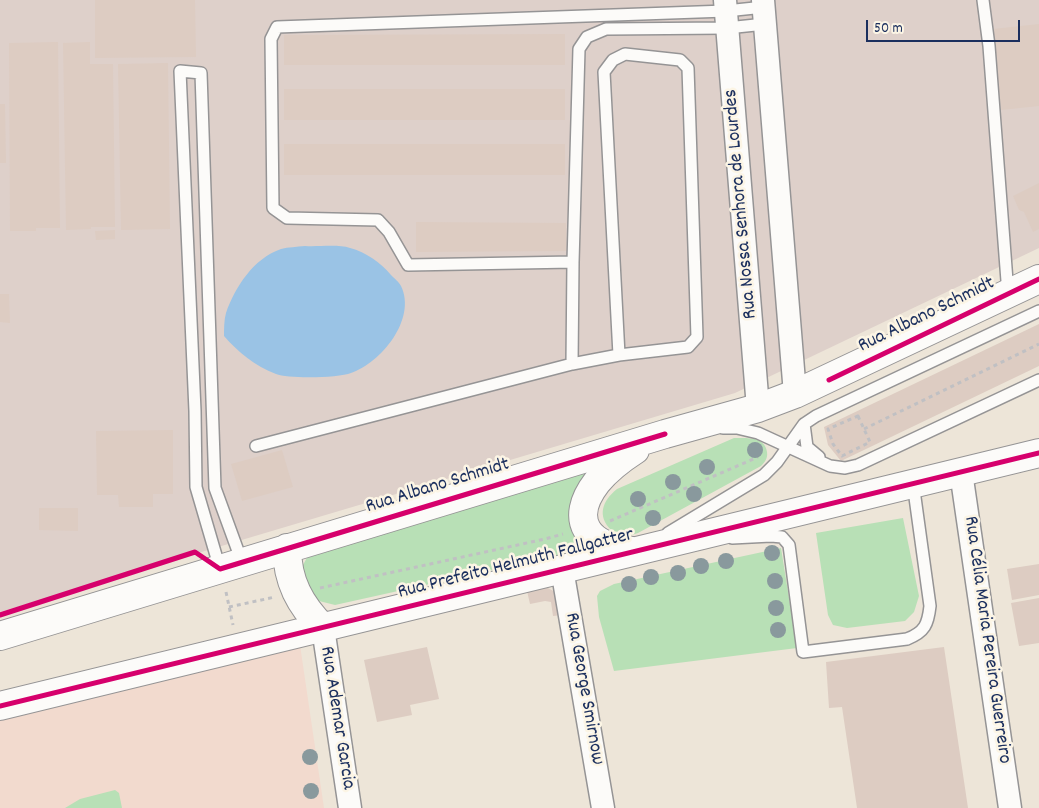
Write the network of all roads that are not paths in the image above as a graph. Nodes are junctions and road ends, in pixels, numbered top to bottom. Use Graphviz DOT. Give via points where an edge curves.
graph roads {
  1 [pos="983,0"];
  2 [pos="764,10"];
  3 [pos="726,13"];
  4 [pos="574,262"];
  5 [pos="1039,279"];
  6 [pos="1008,294"];
  7 [pos="1039,311"];
  8 [pos="619,355"];
  9 [pos="572,364"];
  10 [pos="1039,380"];
  11 [pos="795,394"];
  12 [pos="758,408"];
  13 [pos="804,424"];
  14 [pos="665,434"];
  15 [pos="256,446"];
  16 [pos="787,446"];
  17 [pos="1039,453"];
  18 [pos="830,466"];
  19 [pos="961,472"];
  20 [pos="913,484"];
  21 [pos="698,536"];
  22 [pos="287,548"];
  23 [pos="635,552"];
  24 [pos="231,566"];
  25 [pos="562,569"];
  26 [pos="323,628"];
  27 [pos="0,636"];
  28 [pos="0,706"];
  29 [pos="350,808"];
  30 [pos="603,808"];
  31 [pos="1010,808"];
  1 -- 6 [label="lane"];
  2 -- 3 [label="lane"];
  2 -- 3 [label="lane"];
  2 -- 11 [label="street, Rua Nossa Senhora de Lourdes"];
  3 -- 4 [label="lane" via="606,29 587,37 579,49"];
  3 -- 4 [label="lane" via="277,27 271,39 273,208 287,218 378,220 408,265"];
  3 -- 12 [label="street, Rua Nossa Senhora de Lourdes"];
  4 -- 9 [label="lane"];
  5 -- 6 [label="main road, Rua Albano Schmidt"];
  6 -- 11 [label="main road, Rua Albano Schmidt"];
  7 -- 13 [label="lane"];
  8 -- 8 [label="lane" via="688,347 697,337 688,68 680,60 625,54 613,60 604,72"];
  8 -- 9 [label="lane"];
  9 -- 15 [label="lane"];
  10 -- 18 [label="lane" via="858,465 845,468"];
  11 -- 12 [label="main road, Rua Albano Schmidt"];
  12 -- 14 [label="main road, Rua Albano Schmidt"];
  13 -- 16 [label="lane"];
  13 -- 18 [label="lane" via="807,447"];
  14 -- 16 [label="lane" via="737,428"];
  14 -- 22 [label="main road, Rua Albano Schmidt"];
  14 -- 23 [label="main road" via="618,461 597,482 585,505 585,528 598,542 618,550"];
  16 -- 18 [label="lane"];
  16 -- 23 [label="lane" via="764,475"];
  17 -- 19 [label="main road, Rua Prefeito Helmuth Fallgatter"];
  19 -- 20 [label="main road, Rua Prefeito Helmuth Fallgatter"];
  19 -- 31 [label="street, Rua Célia Maria Pereira Guerreiro"];
  20 -- 21 [label="main road, Rua Prefeito Helmuth Fallgatter"];
  20 -- 21 [label="lane" via="930,606 928,621 916,635 907,639 803,652 789,545 782,537"];
  21 -- 23 [label="main road, Rua Prefeito Helmuth Fallgatter"];
  22 -- 24 [label="main road, Rua Albano Schmidt"];
  22 -- 26 [label="main road" via="288,566 296,593"];
  23 -- 25 [label="main road, Rua Prefeito Helmuth Fallgatter"];
  24 -- 24 [label="lane" via="215,488 201,73 180,71 196,487"];
  24 -- 27 [label="main road, Rua Albano Schmidt"];
  25 -- 26 [label="main road, Rua Prefeito Helmuth Fallgatter"];
  25 -- 30 [label="street, Rua George Smirnow"];
  26 -- 28 [label="main road, Rua Prefeito Helmuth Fallgatter"];
  26 -- 29 [label="street, Rua Ademar Garcia"];
}
